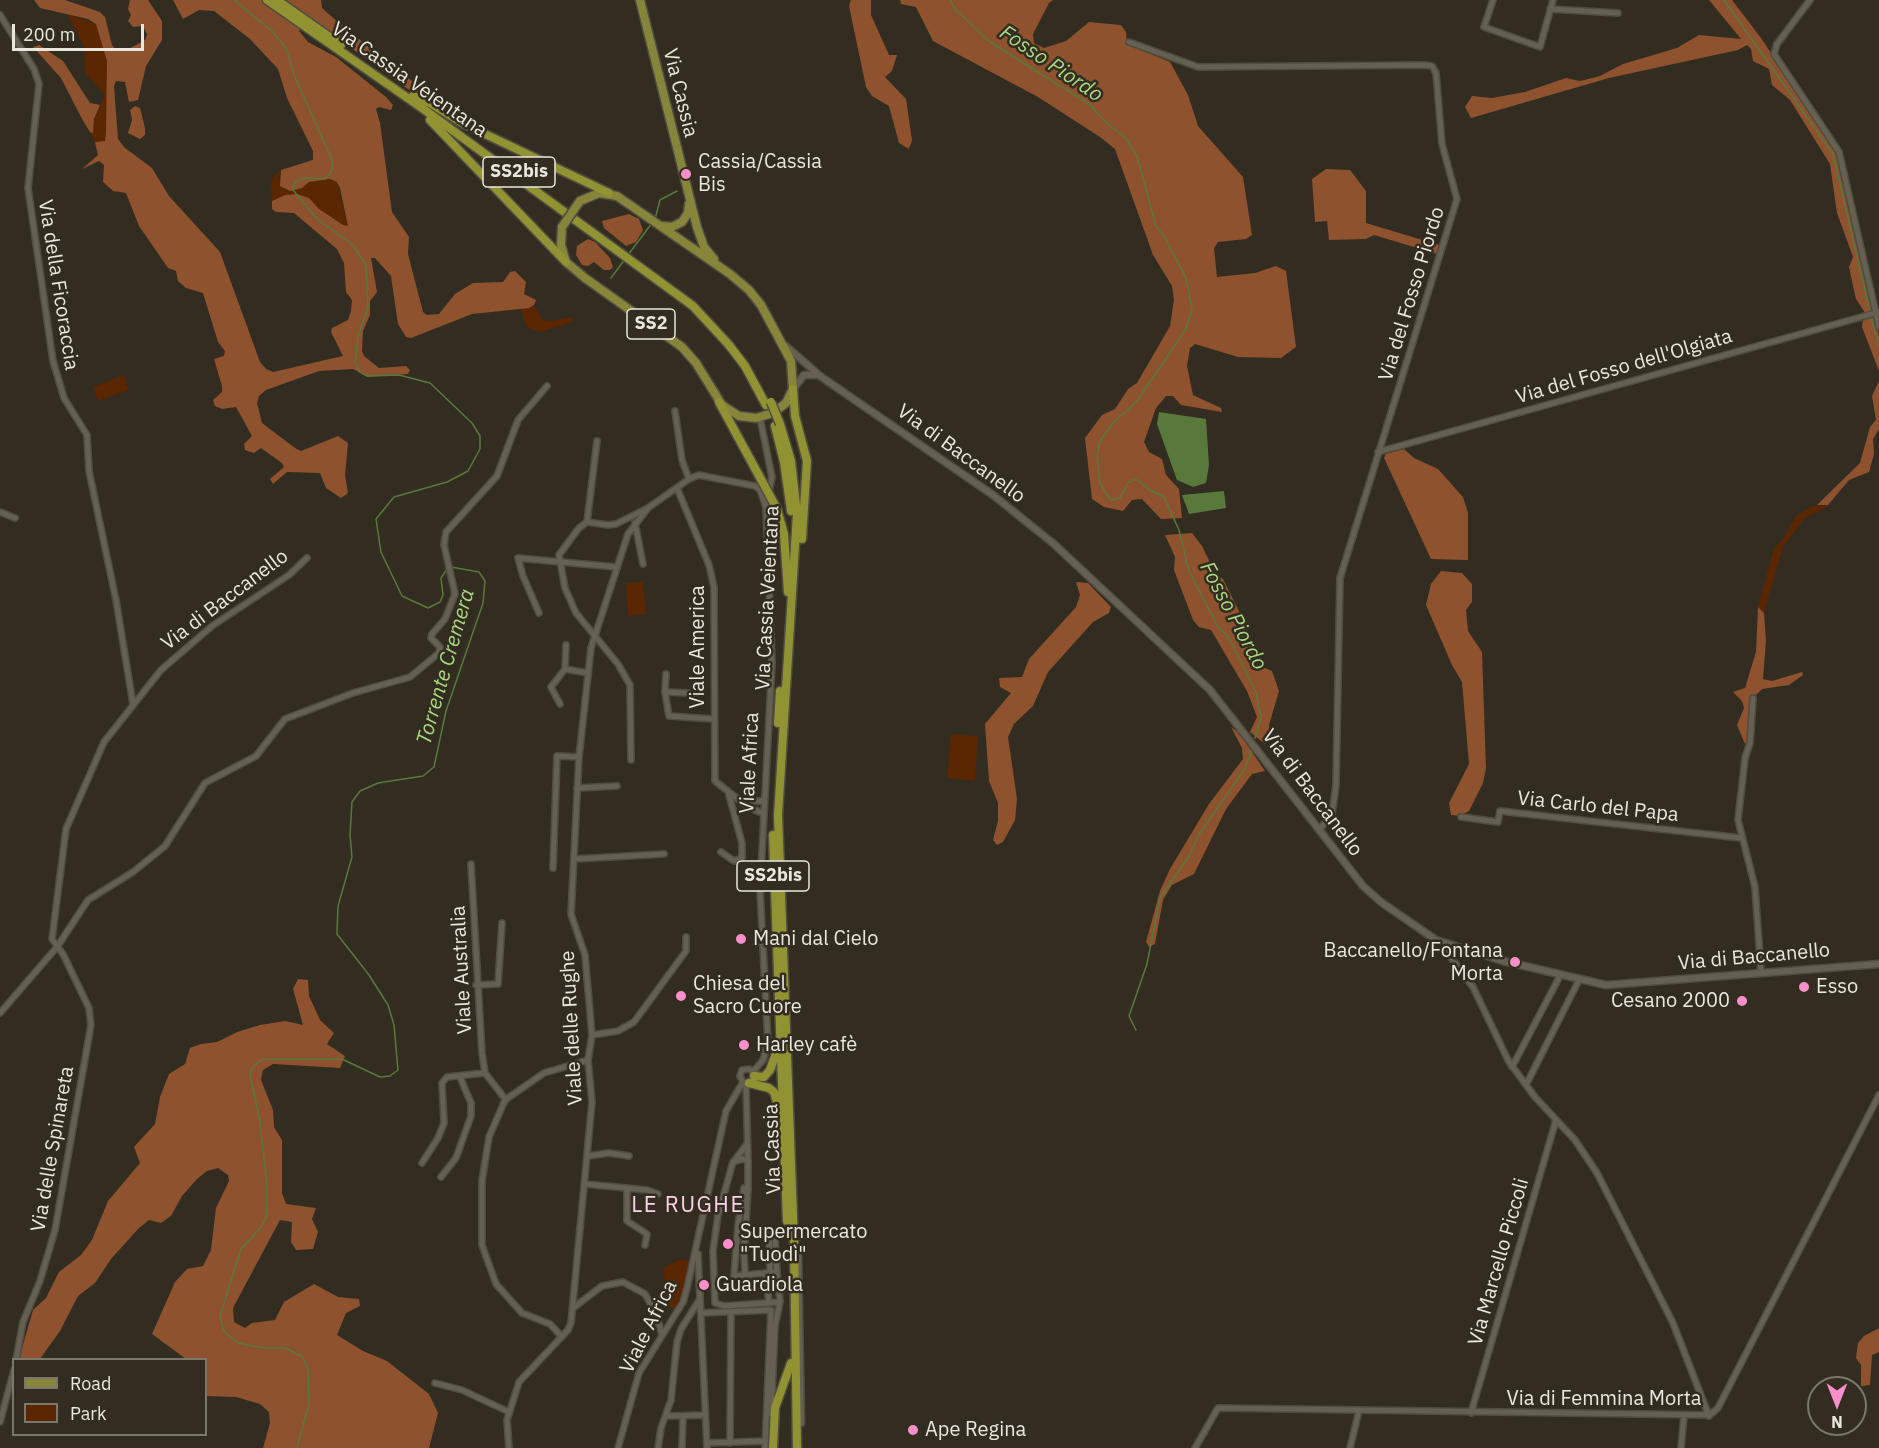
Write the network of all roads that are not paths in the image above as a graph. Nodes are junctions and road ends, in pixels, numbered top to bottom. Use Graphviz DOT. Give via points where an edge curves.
graph roads {
  1 [pos="267,0"];
  2 [pos="277,0"];
  3 [pos="640,0"];
  4 [pos="1493,0"];
  5 [pos="1553,0"];
  6 [pos="1810,0"];
  7 [pos="1550,9"];
  8 [pos="1617,13"];
  9 [pos="0,15"];
  10 [pos="309,26"];
  11 [pos="1129,42"];
  12 [pos="391,87"];
  13 [pos="412,96"];
  14 [pos="609,193"];
  15 [pos="689,195"];
  16 [pos="655,222"];
  17 [pos="623,250"];
  18 [pos="567,262"];
  19 [pos="722,268"];
  20 [pos="1874,313"];
  21 [pos="1879,327"];
  22 [pos="785,346"];
  23 [pos="820,376"];
  24 [pos="547,386"];
  25 [pos="794,389"];
  26 [pos="719,402"];
  27 [pos="675,411"];
  28 [pos="760,418"];
  29 [pos="597,441"];
  30 [pos="1378,452"];
  31 [pos="689,479"];
  32 [pos="677,488"];
  33 [pos="766,507"];
  34 [pos="648,508"];
  35 [pos="0,512"];
  36 [pos="15,518"];
  37 [pos="587,522"];
  38 [pos="635,523"];
  39 [pos="307,558"];
  40 [pos="560,562"];
  41 [pos="643,564"];
  42 [pos="616,567"];
  43 [pos="791,592"];
  44 [pos="789,611"];
  45 [pos="539,613"];
  46 [pos="596,636"];
  47 [pos="566,645"];
  48 [pos="565,669"];
  49 [pos="588,673"];
  50 [pos="666,674"];
  51 [pos="665,692"];
  52 [pos="688,693"];
  53 [pos="1753,698"];
  54 [pos="133,704"];
  55 [pos="560,704"];
  56 [pos="713,719"];
  57 [pos="579,757"];
  58 [pos="631,760"];
  59 [pos="617,786"];
  60 [pos="577,788"];
  61 [pos="729,795"];
  62 [pos="739,801"];
  63 [pos="762,801"];
  64 [pos="762,813"];
  65 [pos="1461,817"];
  66 [pos="1320,829"];
  67 [pos="1741,838"];
  68 [pos="721,852"];
  69 [pos="664,854"];
  70 [pos="574,859"];
  71 [pos="471,864"];
  72 [pos="553,868"];
  73 [pos="502,922"];
  74 [pos="686,937"];
  75 [pos="1449,946"];
  76 [pos="57,947"];
  77 [pos="1879,964"];
  78 [pos="1761,972"];
  79 [pos="1560,976"];
  80 [pos="1579,980"];
  81 [pos="476,985"];
  82 [pos="0,1013"];
  83 [pos="785,1029"];
  84 [pos="592,1035"];
  85 [pos="779,1048"];
  86 [pos="588,1060"];
  87 [pos="1512,1067"];
  88 [pos="485,1073"];
  89 [pos="460,1077"];
  90 [pos="749,1079"];
  91 [pos="1526,1085"];
  92 [pos="788,1091"];
  93 [pos="1879,1095"];
  94 [pos="506,1100"];
  95 [pos="782,1117"];
  96 [pos="1556,1120"];
  97 [pos="748,1143"];
  98 [pos="588,1156"];
  99 [pos="628,1156"];
  100 [pos="748,1161"];
  101 [pos="733,1162"];
  102 [pos="422,1163"];
  103 [pos="795,1166"];
  104 [pos="441,1177"];
  105 [pos="585,1184"];
  106 [pos="748,1189"];
  107 [pos="627,1190"];
  108 [pos="658,1194"];
  109 [pos="745,1231"];
  110 [pos="645,1245"];
  111 [pos="697,1250"];
  112 [pos="771,1272"];
  113 [pos="745,1274"];
  114 [pos="701,1298"];
  115 [pos="780,1302"];
  116 [pos="769,1303"];
  117 [pos="573,1308"];
  118 [pos="731,1312"];
  119 [pos="701,1313"];
  120 [pos="662,1335"];
  121 [pos="562,1337"];
  122 [pos="16,1358"];
  123 [pos="791,1363"];
  124 [pos="12,1377"];
  125 [pos="435,1383"];
  126 [pos="1359,1411"];
  127 [pos="509,1412"];
  128 [pos="1471,1413"];
  129 [pos="705,1415"];
  130 [pos="666,1416"];
  131 [pos="683,1416"];
  132 [pos="1684,1416"];
  133 [pos="1708,1416"];
  134 [pos="0,1422"];
  135 [pos="729,1443"];
  136 [pos="765,1444"];
  137 [pos="707,1446"];
  138 [pos="509,1448"];
  139 [pos="618,1448"];
  140 [pos="658,1448"];
  141 [pos="682,1448"];
  142 [pos="771,1448"];
  143 [pos="791,1448"];
  144 [pos="799,1448"];
  145 [pos="1195,1448"];
  146 [pos="1350,1448"];
  147 [pos="1681,1448"];
  1 -- 10 [label="highway, Via Cassia Veientana / SS2bis"];
  2 -- 10 [label="highway, Via Cassia Veientana / SS2bis"];
  3 -- 15 [label="main road, Via Cassia"];
  4 -- 7 [label="street" via="1484,27 1540,47"];
  5 -- 7 [label="street"];
  6 -- 20 [label="street" via="1777,44 1774,54 1839,152"];
  7 -- 8 [label="street"];
  9 -- 54 [label="street, Via della Ficoraccia" via="34,69 39,84 28,188 49,339 58,385 87,435 89,471"];
  10 -- 12 [label="highway, Via Cassia Veientana / SS2bis"];
  10 -- 13 [label="highway, Via Cassia Veientana / SS2bis"];
  11 -- 30 [label="street, Via del Fosso Piordo" via="1198,67 1424,65 1434,69 1443,149 1457,199"];
  12 -- 17 [label="highway, Via Cassia Veientana / SS2bis"];
  12 -- 18 [label="highway" via="432,122"];
  13 -- 14 [label="highway"];
  13 -- 17 [label="highway, Via Cassia Veientana / SS2bis"];
  14 -- 16 [label="main road, Via Cassia"];
  14 -- 18 [label="main road, bridge" via="580,201 562,227 561,245"];
  15 -- 16 [label="main road" via="688,213 682,222 672,227"];
  15 -- 19 [label="main road, Via Cassia" via="704,247"];
  16 -- 19 [label="main road, Via Cassia"];
  17 -- 43 [label="highway, Via Cassia Veientana / SS2bis" via="714,327 768,403 777,425 792,514"];
  18 -- 26 [label="main road, SS2" via="682,347"];
  19 -- 22 [label="main road, Via Cassia" via="756,298"];
  20 -- 21 [label="street"];
  20 -- 30 [label="street, Via del Fosso dell'Olgiata"];
  22 -- 23 [label="street, Via di Baccanello"];
  22 -- 25 [label="main road, Via Cassia" via="793,366"];
  23 -- 25 [label="street" via="804,375"];
  23 -- 66 [label="street, Via di Baccanello" via="993,495 1054,544 1210,690"];
  24 -- 76 [label="street" via="518,420 497,476 446,532 445,554 455,594 445,619 432,634 440,647 438,653 399,682 353,693 285,719 256,756 202,786 165,846 88,900"];
  25 -- 28 [label="main road" via="781,408"];
  25 -- 43 [label="highway" via="795,416 807,475 798,574"];
  26 -- 28 [label="main road, SS2" via="739,416"];
  26 -- 43 [label="highway, SS2, bridge" via="777,509"];
  27 -- 31 [label="street" via="682,460"];
  28 -- 33 [label="street, Viale Africa" via="772,477"];
  29 -- 37 [label="street"];
  30 -- 66 [label="street, Via del Fosso Piordo" via="1338,587 1336,784 1333,810"];
  31 -- 32 [label="street"];
  31 -- 33 [label="street" via="706,475 755,486"];
  32 -- 34 [label="street"];
  32 -- 56 [label="street, Viale America" via="713,578"];
  33 -- 63 [label="street, Viale Africa" via="772,663"];
  34 -- 37 [label="street" via="616,524"];
  34 -- 38 [label="street, Viale delle Rughe"];
  35 -- 36 [label="street"];
  37 -- 40 [label="street" via="565,545"];
  38 -- 41 [label="street"];
  38 -- 42 [label="street, Viale delle Rughe"];
  39 -- 54 [label="street, Via di Baccanello" via="289,575 178,652"];
  40 -- 42 [label="street"];
  40 -- 45 [label="street" via="518,558"];
  40 -- 46 [label="street" via="565,588 576,613"];
  42 -- 46 [label="street, Viale delle Rughe"];
  43 -- 44 [label="highway, Via Cassia Veientana / SS2bis"];
  44 -- 83 [label="highway, Via Cassia Veientana / SS2bis" via="778,815"];
  44 -- 85 [label="highway, Via Cassia Veientana / SS2bis" via="773,814"];
  46 -- 49 [label="street, Viale delle Rughe"];
  46 -- 58 [label="street" via="630,686"];
  47 -- 48 [label="street"];
  48 -- 49 [label="street"];
  48 -- 55 [label="street" via="550,687"];
  49 -- 57 [label="street, Viale delle Rughe"];
  50 -- 51 [label="street"];
  51 -- 52 [label="street"];
  51 -- 56 [label="street" via="671,717"];
  53 -- 67 [label="street" via="1738,817"];
  54 -- 76 [label="street, Via di Baccanello" via="99,749 64,835 52,932"];
  56 -- 61 [label="street, Viale America" via="715,781"];
  57 -- 60 [label="street, Viale delle Rughe"];
  57 -- 72 [label="street" via="557,756"];
  59 -- 60 [label="street"];
  60 -- 70 [label="street, Viale delle Rughe"];
  61 -- 62 [label="street, Viale America"];
  61 -- 68 [label="street" via="742,843 742,858 734,861"];
  62 -- 63 [label="street"];
  62 -- 64 [label="street, Viale America"];
  63 -- 64 [label="street, Viale Africa"];
  64 -- 90 [label="street, Viale Africa" via="760,890 768,1043 763,1060"];
  65 -- 67 [label="street, Via Carlo del Papa" via="1498,822 1500,811"];
  66 -- 75 [label="street, Via di Baccanello" via="1374,896"];
  67 -- 78 [label="street" via="1755,887"];
  69 -- 70 [label="street"];
  70 -- 84 [label="street, Viale delle Rughe" via="571,914 585,955"];
  71 -- 81 [label="street, Viale Australia"];
  73 -- 81 [label="street" via="498,984"];
  74 -- 84 [label="street" via="686,951 634,1022 618,1031"];
  75 -- 79 [label="street, Via di Baccanello"];
  75 -- 87 [label="street" via="1449,955 1473,987"];
  76 -- 82 [label="street"];
  76 -- 122 [label="street, Via delle Spinareta" via="90,1010 91,1025 56,1225 23,1322"];
  77 -- 78 [label="street, Via di Baccanello"];
  78 -- 80 [label="street, Via di Baccanello" via="1611,985"];
  79 -- 80 [label="street, Via di Baccanello"];
  79 -- 87 [label="street"];
  80 -- 91 [label="street"];
  81 -- 88 [label="street, Viale Australia"];
  83 -- 92 [label="highway, Via Cassia"];
  84 -- 86 [label="street, Viale delle Rughe"];
  85 -- 90 [label="highway" via="764,1077"];
  85 -- 95 [label="highway, Via Cassia"];
  86 -- 94 [label="street" via="544,1073"];
  86 -- 98 [label="street, Viale delle Rughe" via="592,1102"];
  87 -- 91 [label="street"];
  88 -- 89 [label="street"];
  88 -- 94 [label="street"];
  89 -- 102 [label="street" via="447,1077 442,1083 444,1123"];
  89 -- 104 [label="street" via="471,1103 471,1116 456,1158"];
  90 -- 95 [label="highway" via="774,1092"];
  90 -- 97 [label="street"];
  90 -- 111 [label="street, Viale Africa" via="726,1111"];
  91 -- 96 [label="street"];
  92 -- 103 [label="highway"];
  92 -- 144 [label="highway, Via Cassia"];
  93 -- 133 [label="street, Via di Femmina Morta" via="1718,1408"];
  94 -- 121 [label="street" via="485,1154 482,1245 496,1284 512,1304 522,1313 550,1324"];
  95 -- 123 [label="highway, Via Cassia"];
  96 -- 128 [label="street, Via Marcello Piccoli"];
  96 -- 133 [label="street" via="1597,1173 1643,1261 1677,1333"];
  97 -- 100 [label="street"];
  97 -- 101 [label="street"];
  98 -- 99 [label="street"];
  98 -- 105 [label="street, Viale delle Rughe"];
  100 -- 101 [label="street"];
  100 -- 106 [label="street"];
  101 -- 116 [label="street" via="712,1251 715,1303"];
  103 -- 144 [label="street"];
  105 -- 107 [label="street"];
  105 -- 117 [label="street, Viale delle Rughe"];
  106 -- 109 [label="street"];
  106 -- 113 [label="street" via="744,1188 738,1225 734,1276"];
  107 -- 108 [label="street"];
  107 -- 110 [label="street" via="627,1221 647,1234"];
  109 -- 112 [label="street" via="769,1232 775,1238"];
  109 -- 113 [label="street"];
  111 -- 114 [label="street"];
  111 -- 120 [label="street, Viale Africa" via="682,1302"];
  112 -- 113 [label="street"];
  112 -- 115 [label="street"];
  112 -- 116 [label="street"];
  114 -- 119 [label="street"];
  114 -- 130 [label="street" via="679,1335"];
  115 -- 116 [label="street"];
  115 -- 142 [label="street" via="775,1326"];
  117 -- 120 [label="street" via="602,1286 623,1282 645,1294"];
  117 -- 121 [label="street, Viale delle Rughe" via="571,1323"];
  118 -- 119 [label="street"];
  118 -- 135 [label="street"];
  118 -- 136 [label="street" via="771,1310"];
  119 -- 129 [label="street"];
  120 -- 139 [label="street, Viale Africa" via="639,1373"];
  121 -- 127 [label="street, Viale delle Rughe" via="519,1382"];
  123 -- 142 [label="highway" via="775,1408"];
  123 -- 143 [label="highway, Via Cassia"];
  124 -- 134 [label="street"];
  125 -- 127 [label="street" via="472,1394"];
  126 -- 128 [label="street, Via di Femmina Morta"];
  126 -- 145 [label="street, Via di Femmina Morta" via="1218,1408"];
  126 -- 146 [label="street"];
  127 -- 138 [label="street, Viale delle Rughe"];
  128 -- 132 [label="street, Via di Femmina Morta"];
  129 -- 131 [label="street"];
  129 -- 137 [label="street"];
  130 -- 131 [label="street"];
  130 -- 140 [label="street"];
  131 -- 141 [label="street"];
  132 -- 133 [label="street, Via di Femmina Morta"];
  132 -- 147 [label="street"];
  135 -- 136 [label="street"];
  135 -- 137 [label="street"];
}
